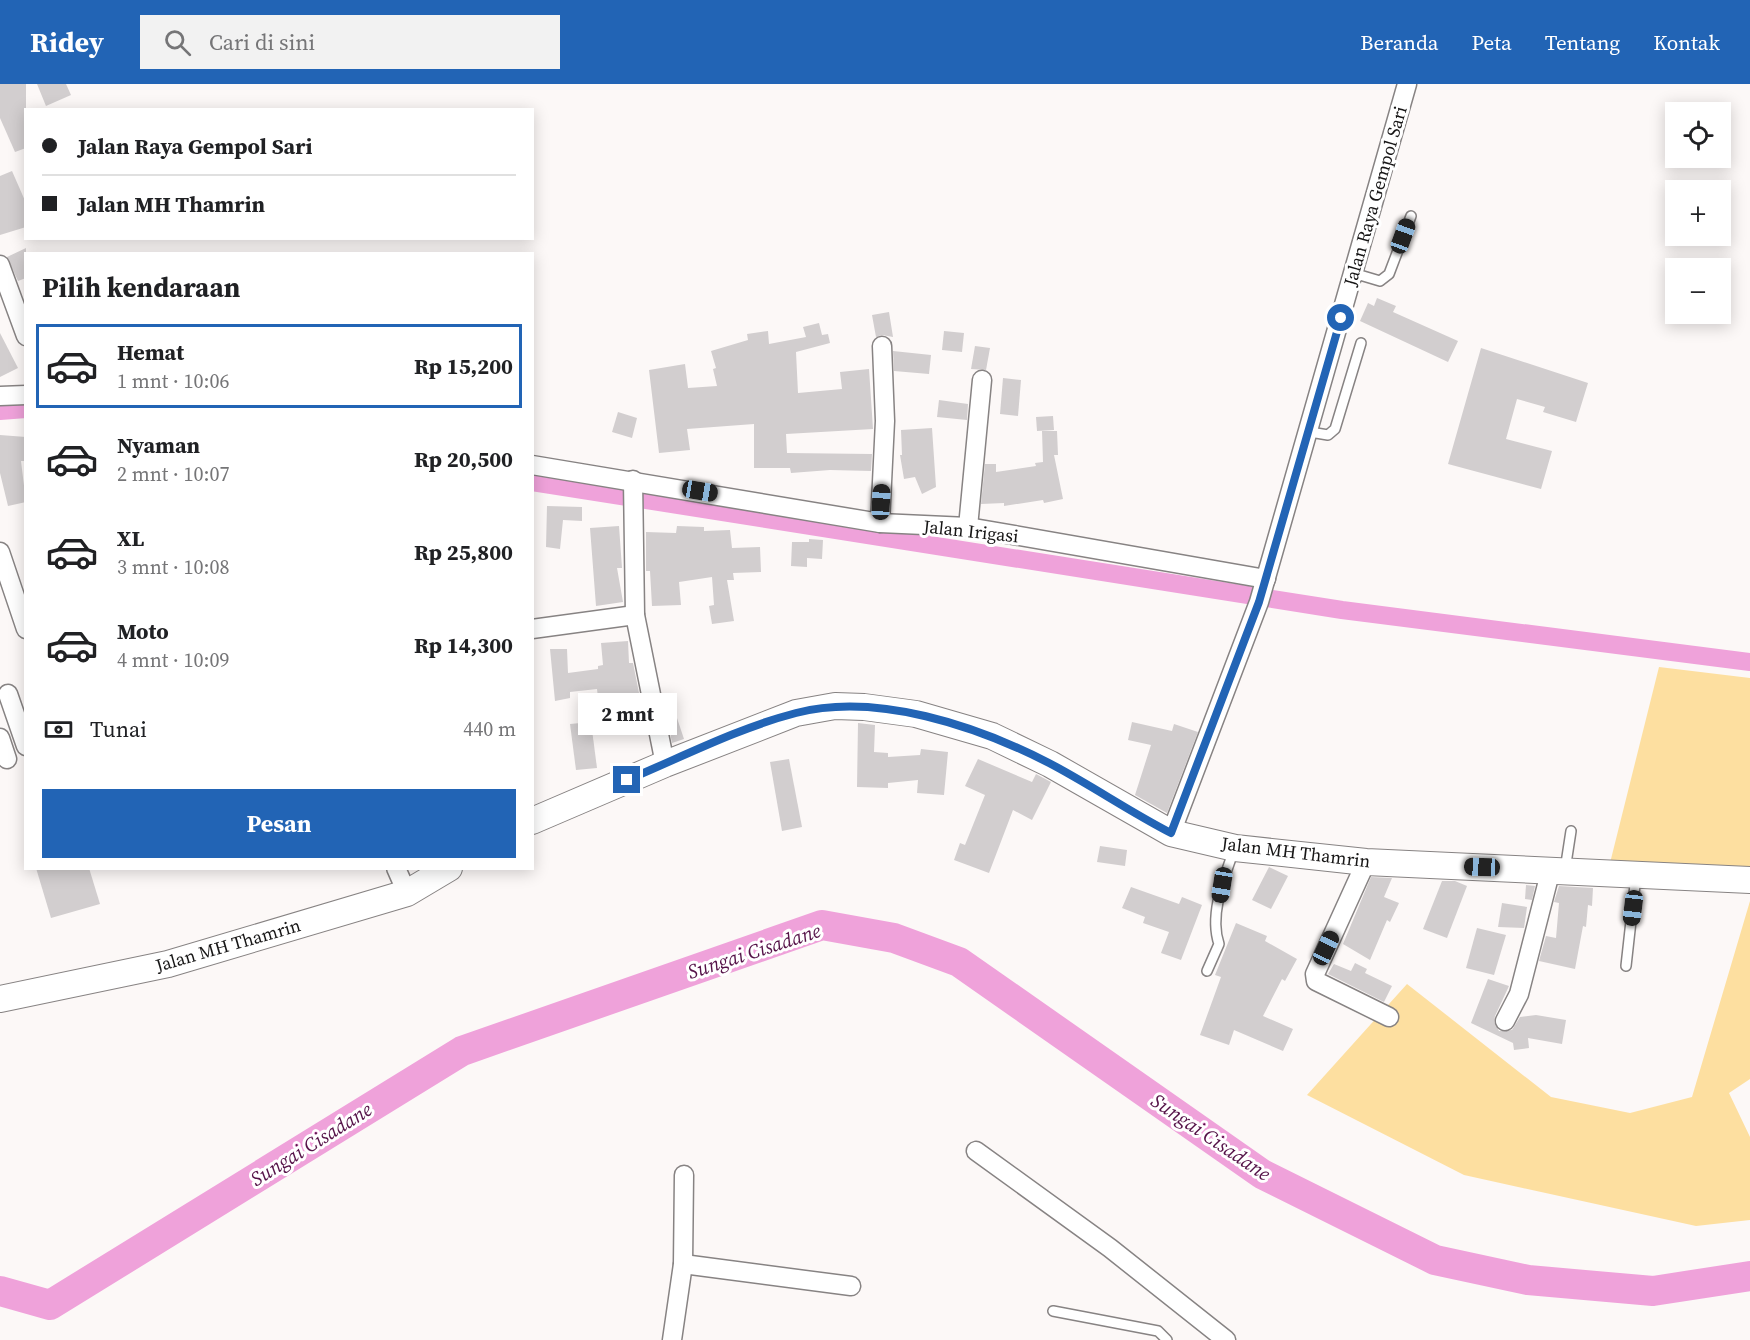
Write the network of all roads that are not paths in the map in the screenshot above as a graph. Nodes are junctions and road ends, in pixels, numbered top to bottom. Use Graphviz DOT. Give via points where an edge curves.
graph roads {
  1 [pos="1407,84"];
  2 [pos="1410,216"];
  3 [pos="0,266"];
  4 [pos="1353,273"];
  5 [pos="24,331"];
  6 [pos="1361,343"];
  7 [pos="882,346"];
  8 [pos="982,381"];
  9 [pos="24,395"];
  10 [pos="0,396"];
  11 [pos="1310,432"];
  12 [pos="534,465"];
  13 [pos="632,488"];
  14 [pos="880,523"];
  15 [pos="968,527"];
  16 [pos="0,552"];
  17 [pos="19,589"];
  18 [pos="1263,589"];
  19 [pos="635,615"];
  20 [pos="24,618"];
  21 [pos="534,629"];
  22 [pos="11,693"];
  23 [pos="0,738"];
  24 [pos="24,739"];
  25 [pos="7,759"];
  26 [pos="665,764"];
  27 [pos="534,820"];
  28 [pos="1571,831"];
  29 [pos="1171,833"];
  30 [pos="1235,848"];
  31 [pos="1366,862"];
  32 [pos="397,870"];
  33 [pos="446,870"];
  34 [pos="1558,870"];
  35 [pos="1636,876"];
  36 [pos="1750,880"];
  37 [pos="407,893"];
  38 [pos="1626,966"];
  39 [pos="1208,972"];
  40 [pos="0,999"];
  41 [pos="1389,1017"];
  42 [pos="1505,1021"];
  43 [pos="976,1151"];
  44 [pos="684,1175"];
  45 [pos="683,1264"];
  46 [pos="851,1286"];
  47 [pos="1053,1311"];
  48 [pos="672,1340"];
  49 [pos="1167,1340"];
  50 [pos="1226,1340"];
  1 -- 4 [label="street, Jalan Raya Gempol Sari"];
  2 -- 4 [label="lane" via="1389,274 1380,281"];
  3 -- 5 [label="street"];
  4 -- 11 [label="street, Jalan Raya Gempol Sari"];
  6 -- 11 [label="lane" via="1335,429 1328,435"];
  7 -- 14 [label="street" via="885,421"];
  8 -- 15 [label="street"];
  9 -- 10 [label="street"];
  11 -- 18 [label="street, Jalan Raya Gempol Sari"];
  12 -- 13 [label="street, Jalan Irigasi"];
  13 -- 14 [label="street, Jalan Irigasi"];
  13 -- 19 [label="street"];
  14 -- 15 [label="street, Jalan Irigasi"];
  15 -- 18 [label="street, Jalan Irigasi"];
  16 -- 17 [label="street"];
  17 -- 20 [label="street"];
  18 -- 29 [label="street, Jalan Raya Gempol Sari"];
  19 -- 21 [label="street"];
  19 -- 26 [label="street"];
  22 -- 24 [label="street"];
  23 -- 25 [label="street"];
  26 -- 27 [label="street, Jalan MH Thamrin"];
  26 -- 29 [label="street, Jalan MH Thamrin" via="796,713 835,706 893,709 992,736 1050,764"];
  28 -- 34 [label="lane"];
  29 -- 30 [label="street, Jalan MH Thamrin"];
  30 -- 31 [label="street, Jalan MH Thamrin"];
  30 -- 39 [label="lane" via="1222,885 1215,934 1219,944"];
  31 -- 34 [label="street, Jalan MH Thamrin"];
  31 -- 41 [label="street" via="1315,975 1316,981"];
  32 -- 37 [label="street"];
  33 -- 37 [label="street, Jalan MH Thamrin"];
  34 -- 35 [label="street, Jalan MH Thamrin"];
  34 -- 42 [label="street" via="1519,994"];
  35 -- 36 [label="street, Jalan MH Thamrin"];
  35 -- 38 [label="lane"];
  37 -- 40 [label="street, Jalan MH Thamrin" via="168,964"];
  43 -- 50 [label="street" via="1110,1248"];
  44 -- 45 [label="street"];
  45 -- 46 [label="street"];
  45 -- 48 [label="street"];
  47 -- 49 [label="lane" via="1158,1331"];
}
